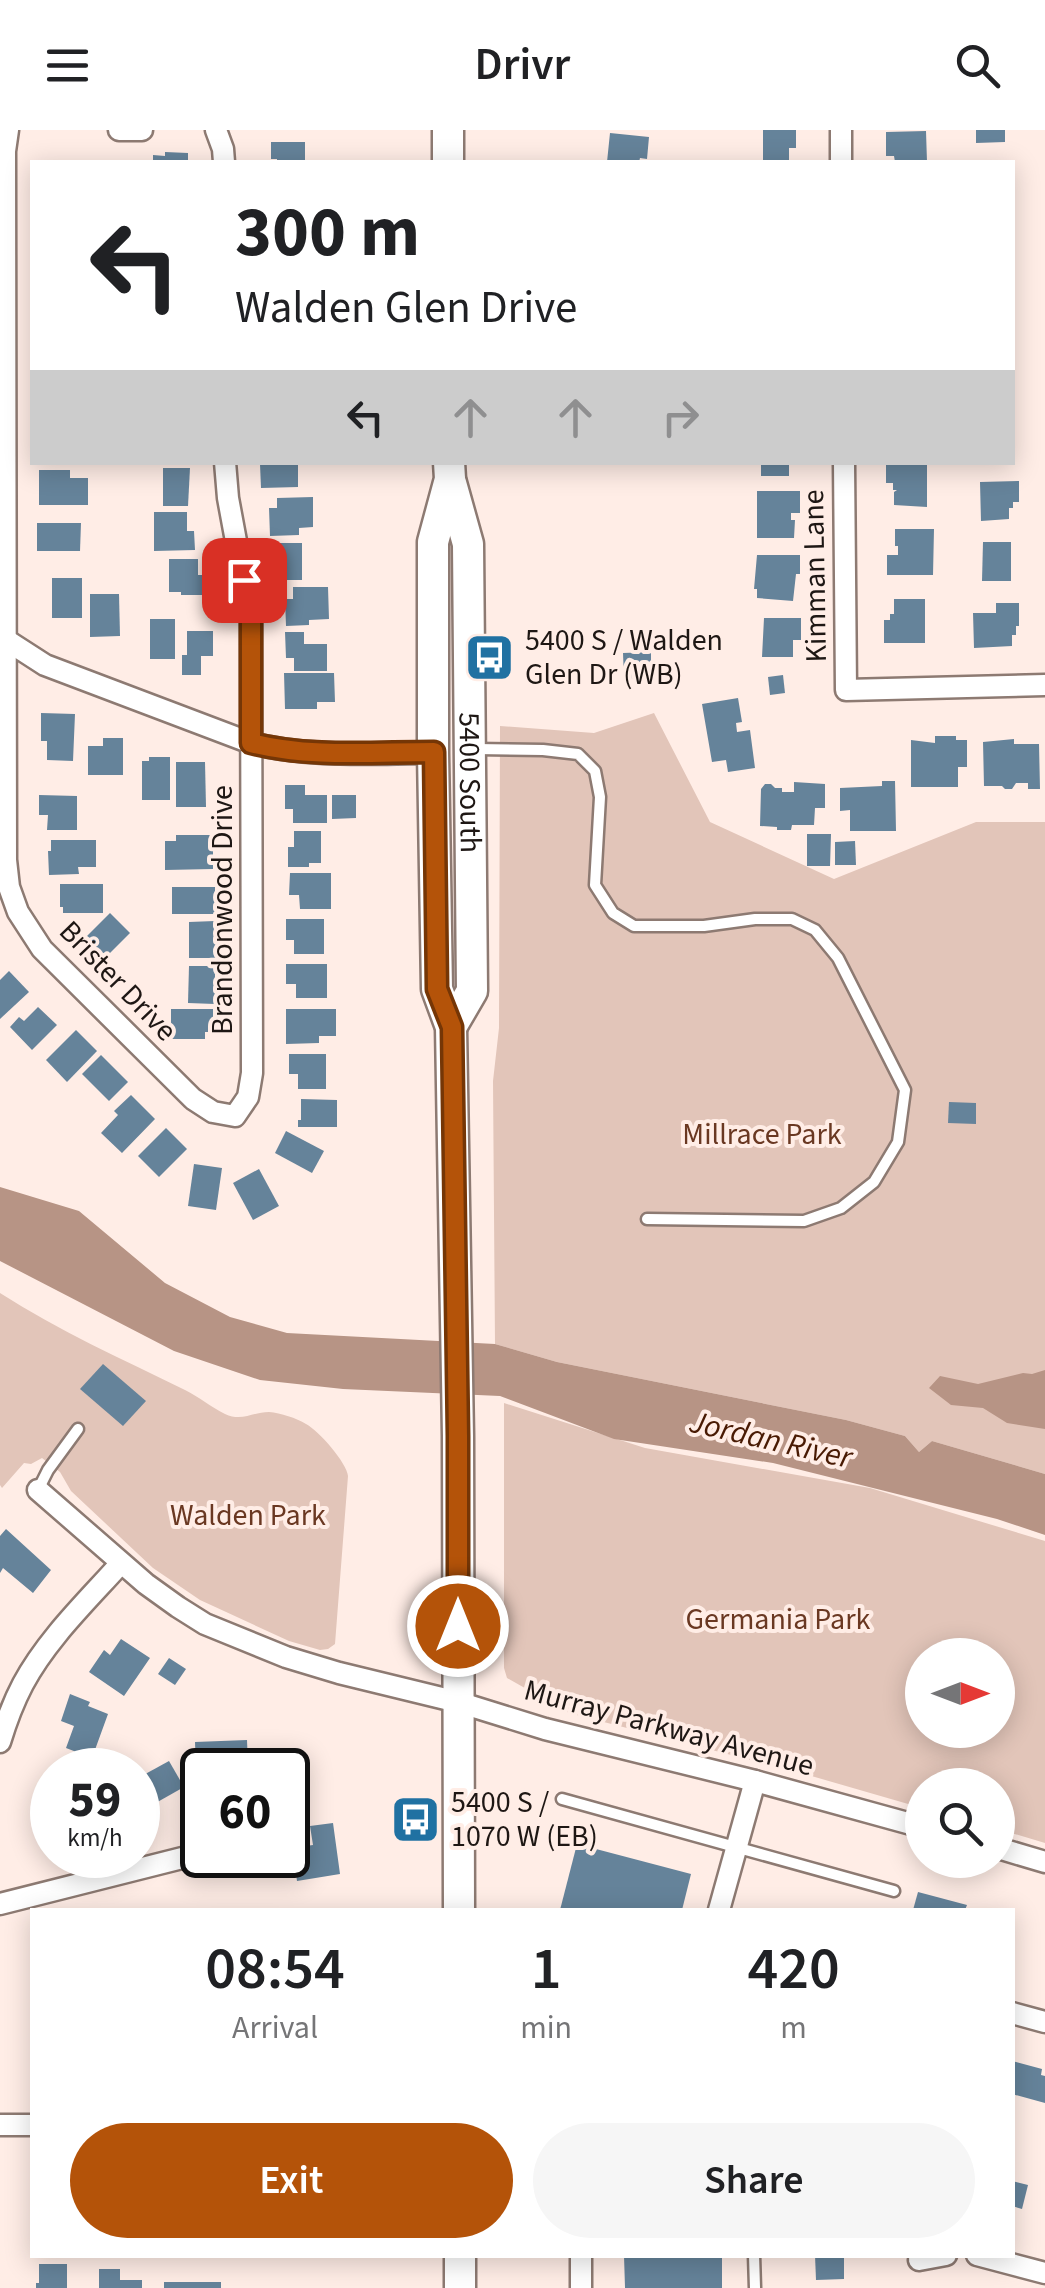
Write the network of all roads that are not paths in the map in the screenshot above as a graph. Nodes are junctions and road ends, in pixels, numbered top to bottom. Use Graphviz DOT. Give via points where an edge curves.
graph roads {
  1 [pos="8,130"];
  2 [pos="119,130"];
  3 [pos="142,130"];
  4 [pos="216,130"];
  5 [pos="448,130"];
  6 [pos="841,130"];
  7 [pos="224,160"];
  8 [pos="448,160"];
  9 [pos="841,160"];
  10 [pos="224,465"];
  11 [pos="844,465"];
  12 [pos="450,470"];
  13 [pos="2,637"];
  14 [pos="1045,685"];
  15 [pos="251,743"];
  16 [pos="471,749"];
  17 [pos="434,752"];
  18 [pos="3,812"];
  19 [pos="452,1027"];
  20 [pos="236,1116"];
  21 [pos="647,1220"];
  22 [pos="78,1429"];
  23 [pos="38,1490"];
  24 [pos="120,1563"];
  25 [pos="458,1702"];
  26 [pos="0,1742"];
  27 [pos="755,1781"];
  28 [pos="562,1799"];
  29 [pos="905,1823"];
  30 [pos="736,1848"];
  31 [pos="1015,1853"];
  32 [pos="180,1859"];
  33 [pos="1045,1862"];
  34 [pos="894,1891"];
  35 [pos="0,1904"];
  36 [pos="458,1908"];
  37 [pos="721,1908"];
  38 [pos="1015,2014"];
  39 [pos="1045,2022"];
  40 [pos="0,2124"];
  41 [pos="30,2125"];
  42 [pos="460,2258"];
  43 [pos="581,2258"];
  44 [pos="754,2258"];
  45 [pos="930,2258"];
  46 [pos="989,2258"];
  47 [pos="919,2260"];
  48 [pos="1045,2273"];
  49 [pos="460,2288"];
  50 [pos="581,2288"];
  51 [pos="755,2288"];
  1 -- 13 [label="street, Brister Drive"];
  2 -- 3 [label="street"];
  4 -- 7 [label="street"];
  5 -- 8 [label="main road"];
  6 -- 9 [label="street"];
  10 -- 15 [label="street, Brandonwood Drive" via="250,614"];
  11 -- 14 [label="street, Kimman Lane" via="846,690"];
  12 -- 16 [label="main road, 5400 South" via="468,544"];
  12 -- 17 [label="main road, 5400 South" via="434,542"];
  13 -- 15 [label="street" via="45,665"];
  13 -- 18 [label="street, Brister Drive"];
  15 -- 17 [label="street" via="304,752"];
  15 -- 20 [label="street, Brandonwood Drive" via="252,1073"];
  16 -- 19 [label="main road, 5400 South" via="472,991"];
  16 -- 21 [label="lane" via="578,754 596,772 596,885 612,912 634,926 792,919 815,930 838,958 904,1090 898,1142 874,1182 841,1208 804,1221"];
  17 -- 19 [label="main road, 5400 South" via="437,989"];
  18 -- 20 [label="street, Brister Drive" via="9,887 42,949 193,1099"];
  19 -- 25 [label="main road, 5400 South"];
  22 -- 23 [label="lane"];
  23 -- 24 [label="street, Murray Parkway Avenue"];
  24 -- 25 [label="street, Murray Parkway Avenue" via="178,1607 236,1638 339,1673"];
  24 -- 26 [label="street" via="41,1655"];
  25 -- 27 [label="street, Murray Parkway Avenue"];
  25 -- 36 [label="main road, 5400 South"];
  27 -- 29 [label="street, Murray Parkway Avenue"];
  27 -- 30 [label="street"];
  28 -- 30 [label="lane"];
  30 -- 34 [label="lane"];
  30 -- 37 [label="street"];
  31 -- 33 [label="street"];
  32 -- 35 [label="street"];
  38 -- 39 [label="street"];
  40 -- 41 [label="street"];
  42 -- 49 [label="main road"];
  43 -- 50 [label="street"];
  44 -- 51 [label="lane"];
  45 -- 47 [label="street"];
  46 -- 48 [label="street"];
}
